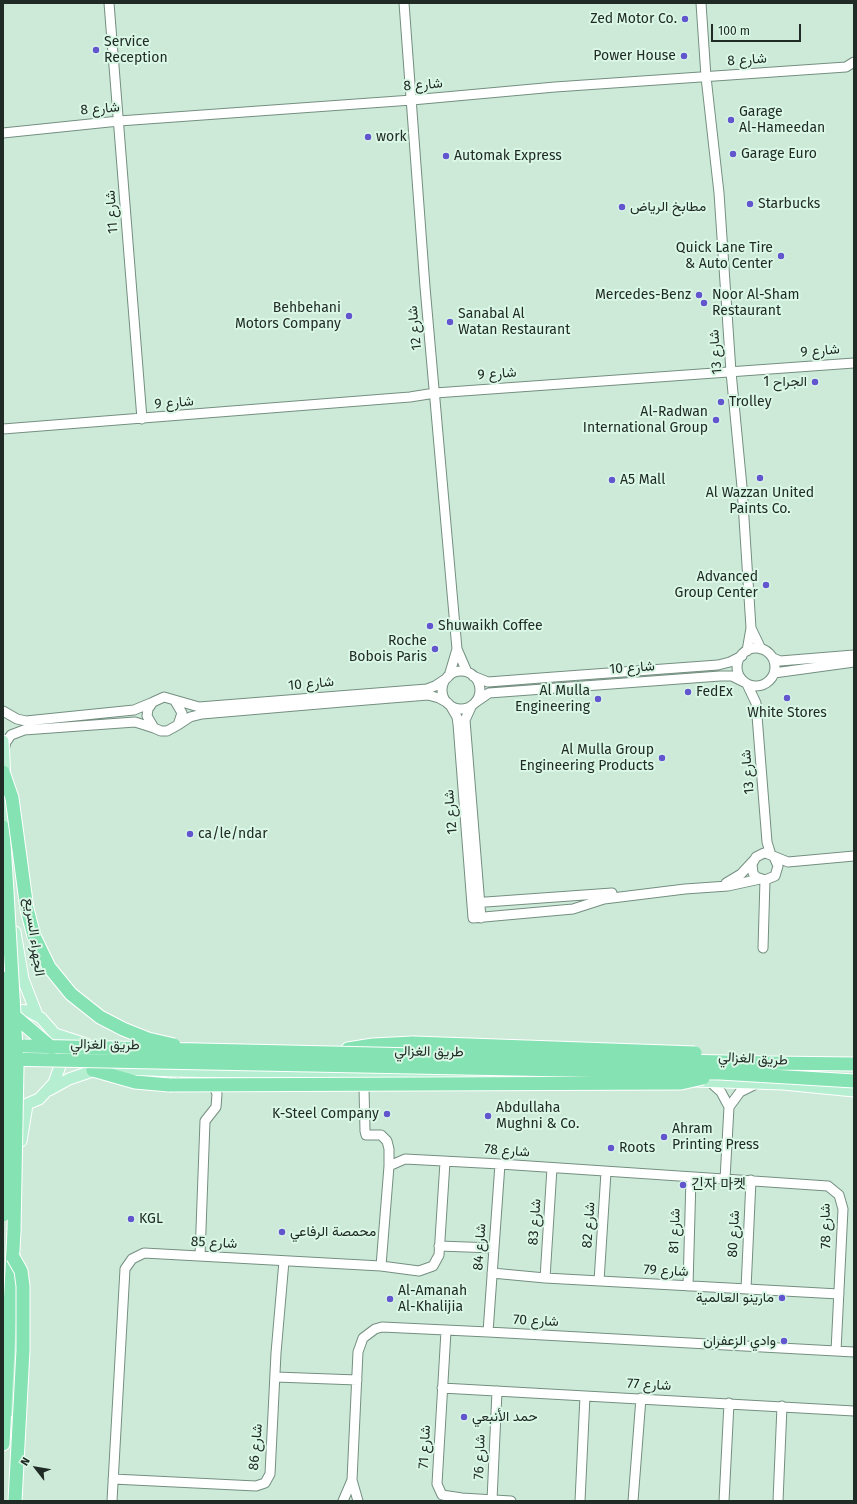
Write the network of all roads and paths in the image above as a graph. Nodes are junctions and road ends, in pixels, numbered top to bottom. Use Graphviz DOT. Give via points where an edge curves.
graph roads {
  1 [pos="109,3"];
  2 [pos="404,3"];
  3 [pos="701,3"];
  4 [pos="851,67"];
  5 [pos="706,77"];
  6 [pos="412,100"];
  7 [pos="119,122"];
  8 [pos="3,133"];
  9 [pos="854,363"];
  10 [pos="731,372"];
  11 [pos="435,393"];
  12 [pos="142,420"];
  13 [pos="3,430"];
  14 [pos="751,628"];
  15 [pos="457,649"];
  16 [pos="762,649"];
  17 [pos="744,653"];
  18 [pos="854,655"];
  19 [pos="772,658"];
  20 [pos="854,662"];
  21 [pos="774,672"];
  22 [pos="470,674"];
  23 [pos="448,677"];
  24 [pos="746,683"];
  25 [pos="765,684"];
  26 [pos="342,699"];
  27 [pos="176,701"];
  28 [pos="151,703"];
  29 [pos="756,703"];
  30 [pos="449,704"];
  31 [pos="473,704"];
  32 [pos="3,711"];
  33 [pos="178,725"];
  34 [pos="154,728"];
  35 [pos="3,746"];
  36 [pos="3,772"];
  37 [pos="3,827"];
  38 [pos="767,838"];
  39 [pos="773,856"];
  40 [pos="854,856"];
  41 [pos="755,858"];
  42 [pos="788,862"];
  43 [pos="778,870"];
  44 [pos="762,880"];
  45 [pos="574,895"];
  46 [pos="476,903"];
  47 [pos="573,909"];
  48 [pos="763,948"];
  49 [pos="3,978"];
  50 [pos="3,1004"];
  51 [pos="3,1009"];
  52 [pos="36,1015"];
  53 [pos="55,1034"];
  54 [pos="3,1039"];
  55 [pos="3,1046"];
  56 [pos="45,1046"];
  57 [pos="348,1049"];
  58 [pos="204,1051"];
  59 [pos="3,1059"];
  60 [pos="854,1059"];
  61 [pos="768,1063"];
  62 [pos="854,1064"];
  63 [pos="175,1072"];
  64 [pos="720,1074"];
  65 [pos="356,1075"];
  66 [pos="709,1081"];
  67 [pos="854,1081"];
  68 [pos="757,1083"];
  69 [pos="49,1090"];
  70 [pos="854,1091"];
  71 [pos="27,1106"];
  72 [pos="3,1107"];
  73 [pos="729,1107"];
  74 [pos="445,1162"];
  75 [pos="500,1164"];
  76 [pos="389,1166"];
  77 [pos="552,1168"];
  78 [pos="606,1172"];
  79 [pos="691,1177"];
  80 [pos="725,1179"];
  81 [pos="751,1180"];
  82 [pos="3,1214"];
  83 [pos="439,1246"];
  84 [pos="494,1248"];
  85 [pos="200,1256"];
  86 [pos="13,1257"];
  87 [pos="284,1261"];
  88 [pos="381,1266"];
  89 [pos="492,1273"];
  90 [pos="545,1278"];
  91 [pos="599,1281"];
  92 [pos="688,1286"];
  93 [pos="746,1289"];
  94 [pos="839,1294"];
  95 [pos="446,1331"];
  96 [pos="488,1332"];
  97 [pos="836,1351"];
  98 [pos="854,1352"];
  99 [pos="276,1377"];
  100 [pos="357,1380"];
  101 [pos="442,1388"];
  102 [pos="497,1391"];
  103 [pos="585,1396"];
  104 [pos="641,1398"];
  105 [pos="729,1403"];
  106 [pos="782,1406"];
  107 [pos="854,1411"];
  108 [pos="3,1444"];
  109 [pos="114,1479"];
  110 [pos="352,1480"];
  111 [pos="492,1500"];
  112 [pos="9,1501"];
  113 [pos="14,1501"];
  114 [pos="112,1501"];
  115 [pos="343,1501"];
  116 [pos="358,1501"];
  117 [pos="511,1501"];
  118 [pos="580,1501"];
  119 [pos="633,1501"];
  120 [pos="724,1501"];
  121 [pos="778,1501"];
  1 -- 7 [label="street, شارع 11"];
  2 -- 6 [label="street, شارع 12"];
  3 -- 5 [label="street, شارع 13"];
  4 -- 5 [label="street, شارع 8"];
  5 -- 6 [label="street, شارع 8"];
  5 -- 10 [label="street, شارع 13" via="719,193"];
  6 -- 7 [label="street, شارع 8"];
  6 -- 11 [label="street, شارع 12"];
  7 -- 8 [label="street, شارع 8"];
  7 -- 12 [label="street, شارع 11"];
  9 -- 10 [label="street, شارع 9"];
  10 -- 11 [label="street, شارع 9"];
  10 -- 14 [label="street, شارع 13" via="742,487"];
  11 -- 12 [label="street, شارع 9"];
  11 -- 15 [label="street, شارع 12"];
  12 -- 13 [label="street, شارع 9"];
  14 -- 16 [label="street, شارع 13"];
  14 -- 17 [label="street, شارع 13"];
  15 -- 22 [label="street, شارع 12"];
  15 -- 23 [label="street, شارع 12"];
  16 -- 17 [label="street"];
  16 -- 19 [label="street"];
  17 -- 22 [label="street, شارع 10" via="730,662 718,665 488,682"];
  17 -- 24 [label="street" via="738,669"];
  18 -- 19 [label="street" via="780,661"];
  19 -- 21 [label="street"];
  20 -- 21 [label="street"];
  21 -- 25 [label="street"];
  22 -- 23 [label="street" via="455,673"];
  22 -- 31 [label="street" via="480,685 480,691"];
  23 -- 26 [label="street, شارع 10" via="427,689"];
  23 -- 30 [label="street" via="443,688"];
  24 -- 25 [label="street" via="758,686"];
  24 -- 29 [label="street, شارع 13"];
  24 -- 31 [label="street, شارع 10" via="732,676 720,676 490,693"];
  25 -- 29 [label="street, شارع 13"];
  26 -- 27 [label="street, شارع 10" via="199,707"];
  26 -- 30 [label="street, شارع 10" via="428,695"];
  26 -- 33 [label="street, شارع 10" via="202,714 190,717"];
  27 -- 28 [label="street" via="164,697"];
  27 -- 33 [label="street" via="182,712"];
  28 -- 32 [label="street" via="134,710 26,721"];
  28 -- 34 [label="street" via="147,716"];
  29 -- 38 [label="street, شارع 13"];
  30 -- 31 [label="street" via="460,709"];
  30 -- 46 [label="street, شارع 12" via="458,724"];
  31 -- 46 [label="street, شارع 12" via="465,720"];
  33 -- 34 [label="street" via="167,731"];
  34 -- 35 [label="street" via="135,722 24,730 11,735"];
  35 -- 52 [label="main road, الجهراء السريع" via="15,938 23,979"];
  36 -- 58 [label="highway, bridge" via="12,798 22,878 34,936 59,981 95,1014 123,1029 148,1039"];
  37 -- 86 [label="highway, الجهراء السريع, bridge" via="16,1040 17,1132"];
  38 -- 39 [label="street, شارع 13"];
  38 -- 41 [label="street"];
  39 -- 41 [label="street" via="764,853"];
  39 -- 42 [label="street"];
  39 -- 43 [label="street" via="778,862"];
  40 -- 42 [label="street"];
  41 -- 44 [label="street" via="753,873"];
  41 -- 45 [label="street" via="741,874 727,883"];
  42 -- 43 [label="street"];
  43 -- 44 [label="street" via="775,876"];
  44 -- 47 [label="street" via="604,899"];
  44 -- 48 [label="street"];
  45 -- 46 [label="street"];
  45 -- 47 [label="street"];
  46 -- 47 [label="street, شارع 12" via="477,918"];
  49 -- 82 [label="highway, bridge" via="7,1062"];
  50 -- 64 [label="highway, bridge" via="34,1034 72,1061 112,1077 158,1085 681,1083"];
  51 -- 52 [label="main road" via="18,1008"];
  52 -- 53 [label="main road" via="47,1023"];
  53 -- 57 [label="main road, طريق الغزالي" via="87,1044"];
  53 -- 69 [label="main road" via="60,1048 61,1063 57,1078"];
  54 -- 56 [label="highway, bridge" via="22,1040"];
  55 -- 56 [label="highway, طريق الغزالي, bridge"];
  56 -- 58 [label="highway, طريق الغزالي, bridge"];
  57 -- 60 [label="main road, طريق الغزالي" via="736,1059"];
  57 -- 61 [label="highway, bridge" via="373,1044 413,1043 706,1054"];
  58 -- 61 [label="highway, طريق الغزالي, bridge"];
  59 -- 64 [label="highway, طريق الغزالي, bridge"];
  61 -- 62 [label="highway, طريق الغزالي, bridge"];
  63 -- 65 [label="main road, طريق الغزالي"];
  63 -- 69 [label="main road, طريق الغزالي" via="101,1068 69,1079"];
  63 -- 85 [label="street" via="210,1083 217,1094 217,1104 205,1121"];
  64 -- 67 [label="highway, طريق الغزالي, bridge"];
  65 -- 66 [label="main road, طريق الغزالي"];
  65 -- 76 [label="street" via="363,1082 366,1135 381,1135 387,1141"];
  66 -- 68 [label="main road, طريق الغزالي"];
  66 -- 73 [label="street" via="721,1092"];
  68 -- 70 [label="main road, طريق الغزالي"];
  68 -- 73 [label="street" via="740,1092"];
  69 -- 71 [label="main road" via="39,1100"];
  71 -- 72 [label="main road"];
  71 -- 112 [label="main road" via="23,1120 20,1156"];
  73 -- 80 [label="street"];
  74 -- 75 [label="street, شارع 78"];
  74 -- 76 [label="street, شارع 78" via="405,1159"];
  74 -- 83 [label="street, شارع 85"];
  75 -- 77 [label="street, شارع 78"];
  75 -- 84 [label="street, شارع 84"];
  76 -- 88 [label="street"];
  77 -- 78 [label="street, شارع 78"];
  77 -- 90 [label="street, شارع 83"];
  78 -- 79 [label="street, شارع 78"];
  78 -- 91 [label="street, شارع 82"];
  79 -- 80 [label="street, شارع 78"];
  79 -- 92 [label="street, شارع 81"];
  80 -- 81 [label="street, شارع 78"];
  81 -- 93 [label="street, شارع 80"];
  81 -- 94 [label="street, شارع 78" via="824,1184 839,1195 843,1209"];
  83 -- 84 [label="street"];
  83 -- 88 [label="street, شارع 85" via="439,1255 433,1266 419,1271"];
  84 -- 89 [label="street, شارع 84"];
  85 -- 87 [label="street, شارع 85"];
  85 -- 109 [label="street, شارع 85" via="144,1253 132,1259 125,1269"];
  86 -- 108 [label="highway, الجهراء السريع"];
  86 -- 113 [label="highway, bridge" via="22,1276 23,1310"];
  87 -- 88 [label="street, شارع 85"];
  87 -- 99 [label="street, شارع 86"];
  89 -- 90 [label="street, شارع 79"];
  89 -- 96 [label="street, شارع 84"];
  90 -- 91 [label="street, شارع 79"];
  91 -- 92 [label="street, شارع 79"];
  92 -- 93 [label="street, شارع 79"];
  93 -- 94 [label="street, شارع 79"];
  94 -- 97 [label="street, شارع 78"];
  95 -- 96 [label="street, شارع 70"];
  95 -- 100 [label="street, شارع 70" via="382,1327 375,1329 363,1338 360,1345"];
  95 -- 101 [label="street, شارع 71"];
  96 -- 97 [label="street, شارع 70"];
  97 -- 98 [label="street, شارع 70"];
  99 -- 100 [label="street"];
  99 -- 109 [label="street, شارع 86" via="270,1474 265,1483 256,1486"];
  100 -- 110 [label="street, شارع 70"];
  101 -- 102 [label="street, شارع 77"];
  101 -- 111 [label="street, شارع 71" via="437,1484 442,1495"];
  102 -- 103 [label="street, شارع 77"];
  102 -- 111 [label="street, شارع 76"];
  103 -- 104 [label="street, شارع 77"];
  103 -- 118 [label="street"];
  104 -- 105 [label="street, شارع 77"];
  104 -- 119 [label="street"];
  105 -- 106 [label="street, شارع 77"];
  105 -- 120 [label="street"];
  106 -- 107 [label="street, شارع 77"];
  106 -- 121 [label="street"];
  109 -- 114 [label="street, شارع 85"];
  110 -- 115 [label="street, شارع 70"];
  110 -- 116 [label="street, شارع 70"];
  111 -- 117 [label="street, شارع 71"];
}
